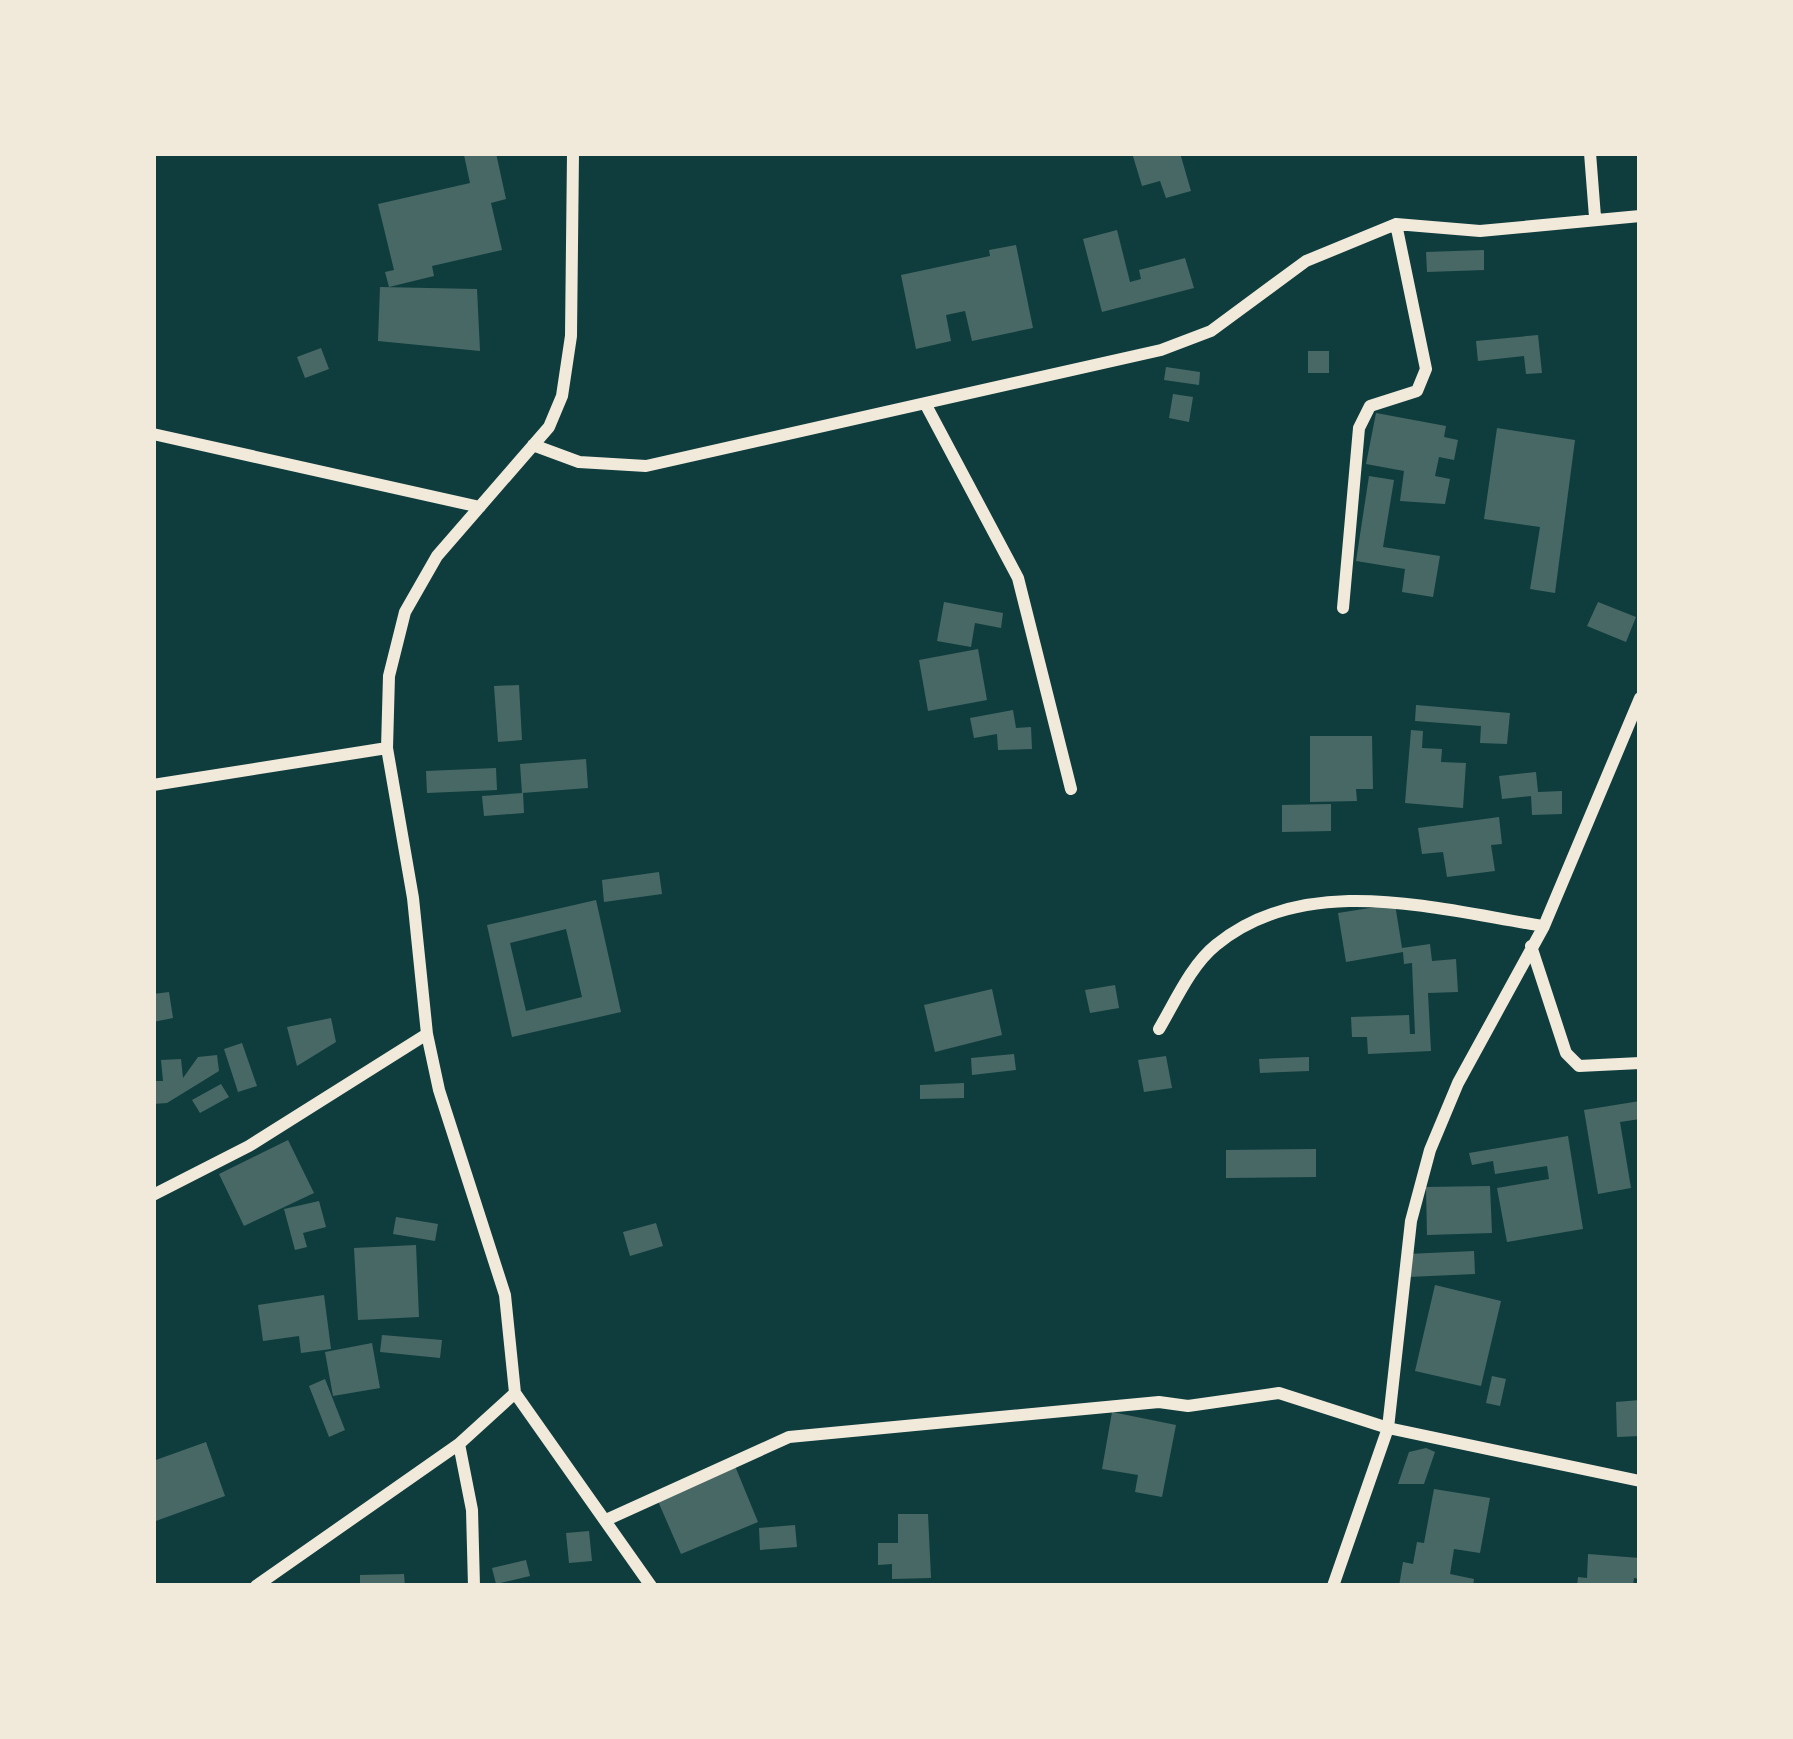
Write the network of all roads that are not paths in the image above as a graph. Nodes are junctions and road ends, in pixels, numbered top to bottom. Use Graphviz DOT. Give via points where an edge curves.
graph roads {
  1 [pos="572,153"];
  2 [pos="1590,153"];
  3 [pos="1640,216"];
  4 [pos="1595,217"];
  5 [pos="1396,224"];
  6 [pos="927,406"];
  7 [pos="153,434"];
  8 [pos="533,445"];
  9 [pos="480,507"];
  10 [pos="1343,608"];
  11 [pos="1640,698"];
  12 [pos="387,748"];
  13 [pos="153,785"];
  14 [pos="1071,789"];
  15 [pos="1544,926"];
  16 [pos="1531,946"];
  17 [pos="1159,1029"];
  18 [pos="427,1034"];
  19 [pos="1640,1063"];
  20 [pos="153,1195"];
  21 [pos="515,1393"];
  22 [pos="1388,1428"];
  23 [pos="459,1444"];
  24 [pos="1640,1481"];
  25 [pos="606,1520"];
  26 [pos="256,1586"];
  27 [pos="474,1586"];
  28 [pos="651,1586"];
  29 [pos="1333,1586"];
  1 -- 8 [label="street" via="568,356 562,396"];
  2 -- 4 [label="street"];
  3 -- 4 [label="street"];
  4 -- 5 [label="street" via="1480,232"];
  5 -- 6 [label="street" via="1306,261 1211,331"];
  5 -- 10 [label="street" via="1426,369 1417,391 1370,406 1359,428"];
  6 -- 8 [label="street" via="646,466 579,462"];
  6 -- 14 [label="street" via="1018,578"];
  7 -- 9 [label="street"];
  8 -- 9 [label="street"];
  9 -- 12 [label="street" via="437,556 405,612 389,676"];
  11 -- 15 [label="street"];
  12 -- 13 [label="street"];
  12 -- 18 [label="street"];
  15 -- 16 [label="street"];
  15 -- 17 [label="street" via="1381,901 1300,907 1253,921 1213,947"];
  16 -- 19 [label="street" via="1566,1053 1580,1066"];
  16 -- 22 [label="street" via="1430,1150 1411,1221"];
  18 -- 20 [label="street" via="266,1136"];
  18 -- 21 [label="street" via="505,1294"];
  21 -- 23 [label="street"];
  21 -- 25 [label="street"];
  22 -- 24 [label="street"];
  22 -- 25 [label="street" via="1279,1393 841,1428 789,1437"];
  22 -- 29 [label="street"];
  23 -- 26 [label="street"];
  23 -- 27 [label="street"];
  25 -- 28 [label="street"];
}
